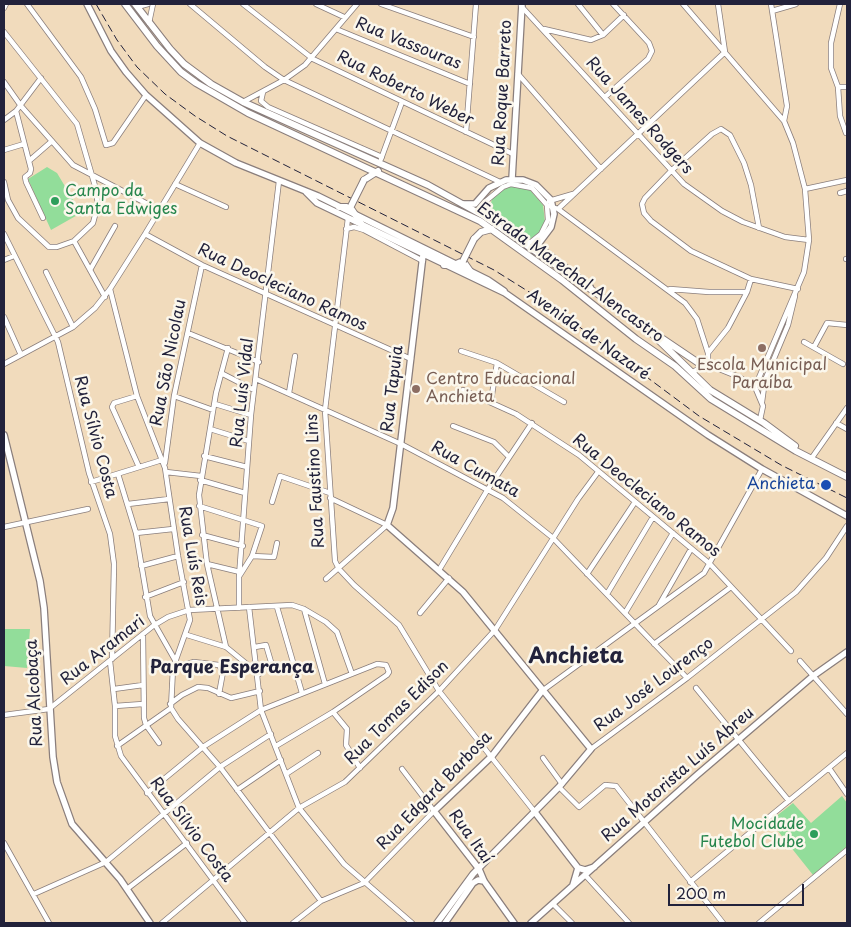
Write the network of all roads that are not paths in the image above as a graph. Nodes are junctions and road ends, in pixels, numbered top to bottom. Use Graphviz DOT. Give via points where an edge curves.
graph roads {
  1 [pos="6,4"];
  2 [pos="27,4"];
  3 [pos="87,4"];
  4 [pos="125,4"];
  5 [pos="148,4"];
  6 [pos="153,4"];
  7 [pos="190,4"];
  8 [pos="243,4"];
  9 [pos="316,4"];
  10 [pos="357,4"];
  11 [pos="381,4"];
  12 [pos="476,4"];
  13 [pos="578,4"];
  14 [pos="613,4"];
  15 [pos="682,4"];
  16 [pos="718,4"];
  17 [pos="771,4"];
  18 [pos="796,4"];
  19 [pos="840,4"];
  20 [pos="136,5"];
  21 [pos="522,5"];
  22 [pos="4,8"];
  23 [pos="772,11"];
  24 [pos="624,15"];
  25 [pos="344,17"];
  26 [pos="148,21"];
  27 [pos="142,26"];
  28 [pos="336,28"];
  29 [pos="542,29"];
  30 [pos="4,32"];
  31 [pos="604,35"];
  32 [pos="474,37"];
  33 [pos="725,52"];
  34 [pos="313,58"];
  35 [pos="518,73"];
  36 [pos="42,78"];
  37 [pos="284,80"];
  38 [pos="4,82"];
  39 [pos="470,84"];
  40 [pos="838,87"];
  41 [pos="847,87"];
  42 [pos="6,91"];
  43 [pos="263,92"];
  44 [pos="146,95"];
  45 [pos="605,97"];
  46 [pos="243,102"];
  47 [pos="402,102"];
  48 [pos="21,106"];
  49 [pos="16,111"];
  50 [pos="4,120"];
  51 [pos="784,122"];
  52 [pos="391,130"];
  53 [pos="466,132"];
  54 [pos="639,133"];
  55 [pos="846,133"];
  56 [pos="52,141"];
  57 [pos="200,143"];
  58 [pos="24,144"];
  59 [pos="4,150"];
  60 [pos="513,154"];
  61 [pos="380,160"];
  62 [pos="29,161"];
  63 [pos="363,165"];
  64 [pos="601,169"];
  65 [pos="397,171"];
  66 [pos="376,172"];
  67 [pos="671,172"];
  68 [pos="93,176"];
  69 [pos="365,179"];
  70 [pos="847,180"];
  71 [pos="279,181"];
  72 [pos="511,181"];
  73 [pos="4,182"];
  74 [pos="500,182"];
  75 [pos="175,184"];
  76 [pos="805,189"];
  77 [pos="847,191"];
  78 [pos="306,192"];
  79 [pos="840,193"];
  80 [pos="574,194"];
  81 [pos="486,201"];
  82 [pos="547,202"];
  83 [pos="463,204"];
  84 [pos="475,204"];
  85 [pos="339,207"];
  86 [pos="351,207"];
  87 [pos="226,208"];
  88 [pos="556,208"];
  89 [pos="159,210"];
  90 [pos="350,216"];
  91 [pos="484,216"];
  92 [pos="43,218"];
  93 [pos="362,225"];
  94 [pos="115,226"];
  95 [pos="759,228"];
  96 [pos="492,229"];
  97 [pos="346,230"];
  98 [pos="4,234"];
  99 [pos="146,234"];
  100 [pos="809,240"];
  101 [pos="74,241"];
  102 [pos="524,243"];
  103 [pos="4,254"];
  104 [pos="12,257"];
  105 [pos="423,258"];
  106 [pos="4,260"];
  107 [pos="463,261"];
  108 [pos="202,265"];
  109 [pos="444,265"];
  110 [pos="454,265"];
  111 [pos="90,270"];
  112 [pos="46,272"];
  113 [pos="470,272"];
  114 [pos="751,279"];
  115 [pos="592,288"];
  116 [pos="110,289"];
  117 [pos="669,289"];
  118 [pos="798,289"];
  119 [pos="748,292"];
  120 [pos="505,293"];
  121 [pos="105,296"];
  122 [pos="267,296"];
  123 [pos="621,309"];
  124 [pos="789,314"];
  125 [pos="4,317"];
  126 [pos="613,321"];
  127 [pos="643,325"];
  128 [pos="847,325"];
  129 [pos="73,326"];
  130 [pos="334,326"];
  131 [pos="188,333"];
  132 [pos="653,334"];
  133 [pos="55,336"];
  134 [pos="636,339"];
  135 [pos="804,342"];
  136 [pos="814,347"];
  137 [pos="228,348"];
  138 [pos="461,351"];
  139 [pos="708,353"];
  140 [pos="21,356"];
  141 [pos="295,356"];
  142 [pos="411,359"];
  143 [pos="258,362"];
  144 [pos="497,363"];
  145 [pos="4,364"];
  146 [pos="842,364"];
  147 [pos="706,366"];
  148 [pos="693,372"];
  149 [pos="221,374"];
  150 [pos="256,379"];
  151 [pos="755,387"];
  152 [pos="254,390"];
  153 [pos="464,390"];
  154 [pos="290,393"];
  155 [pos="137,396"];
  156 [pos="174,396"];
  157 [pos="492,401"];
  158 [pos="564,402"];
  159 [pos="762,402"];
  160 [pos="214,404"];
  161 [pos="847,408"];
  162 [pos="213,410"];
  163 [pos="325,410"];
  164 [pos="251,415"];
  165 [pos="760,420"];
  166 [pos="532,422"];
  167 [pos="836,423"];
  168 [pos="752,425"];
  169 [pos="453,426"];
  170 [pos="210,429"];
  171 [pos="847,429"];
  172 [pos="4,437"];
  173 [pos="249,441"];
  174 [pos="401,444"];
  175 [pos="204,456"];
  176 [pos="509,456"];
  177 [pos="812,457"];
  178 [pos="163,462"];
  179 [pos="139,467"];
  180 [pos="247,467"];
  181 [pos="762,469"];
  182 [pos="166,472"];
  183 [pos="598,472"];
  184 [pos="847,473"];
  185 [pos="118,474"];
  186 [pos="847,477"];
  187 [pos="200,478"];
  188 [pos="91,482"];
  189 [pos="488,489"];
  190 [pos="245,493"];
  191 [pos="330,496"];
  192 [pos="169,499"];
  193 [pos="272,502"];
  194 [pos="635,502"];
  195 [pos="128,504"];
  196 [pos="199,506"];
  197 [pos="88,509"];
  198 [pos="847,516"];
  199 [pos="653,518"];
  200 [pos="244,520"];
  201 [pos="26,523"];
  202 [pos="387,525"];
  203 [pos="847,526"];
  204 [pos="4,527"];
  205 [pos="173,529"];
  206 [pos="136,533"];
  207 [pos="672,534"];
  208 [pos="202,535"];
  209 [pos="553,538"];
  210 [pos="277,543"];
  211 [pos="243,546"];
  212 [pos="691,549"];
  213 [pos="178,556"];
  214 [pos="252,556"];
  215 [pos="207,564"];
  216 [pos="710,564"];
  217 [pos="141,566"];
  218 [pos="339,569"];
  219 [pos="439,570"];
  220 [pos="588,574"];
  221 [pos="239,575"];
  222 [pos="449,578"];
  223 [pos="326,579"];
  224 [pos="184,582"];
  225 [pos="731,586"];
  226 [pos="607,594"];
  227 [pos="145,597"];
  228 [pos="250,607"];
  229 [pos="277,607"];
  230 [pos="240,608"];
  231 [pos="658,608"];
  232 [pos="216,609"];
  233 [pos="304,609"];
  234 [pos="188,610"];
  235 [pos="420,612"];
  236 [pos="625,613"];
  237 [pos="763,620"];
  238 [pos="636,624"];
  239 [pos="154,626"];
  240 [pos="494,630"];
  241 [pos="143,634"];
  242 [pos="187,635"];
  243 [pos="654,644"];
  244 [pos="226,647"];
  245 [pos="255,647"];
  246 [pos="791,651"];
  247 [pos="847,652"];
  248 [pos="111,660"];
  249 [pos="175,660"];
  250 [pos="800,661"];
  251 [pos="271,662"];
  252 [pos="173,668"];
  253 [pos="259,674"];
  254 [pos="352,674"];
  255 [pos="813,676"];
  256 [pos="687,678"];
  257 [pos="325,684"];
  258 [pos="143,685"];
  259 [pos="114,688"];
  260 [pos="696,688"];
  261 [pos="260,691"];
  262 [pos="439,691"];
  263 [pos="542,691"];
  264 [pos="302,693"];
  265 [pos="219,694"];
  266 [pos="143,704"];
  267 [pos="116,706"];
  268 [pos="171,706"];
  269 [pos="49,709"];
  270 [pos="261,710"];
  271 [pos="333,712"];
  272 [pos="847,714"];
  273 [pos="4,715"];
  274 [pos="146,725"];
  275 [pos="271,734"];
  276 [pos="739,740"];
  277 [pos="159,743"];
  278 [pos="117,746"];
  279 [pos="276,746"];
  280 [pos="203,747"];
  281 [pos="591,749"];
  282 [pos="318,753"];
  283 [pos="847,753"];
  284 [pos="492,756"];
  285 [pos="543,758"];
  286 [pos="281,760"];
  287 [pos="220,767"];
  288 [pos="360,768"];
  289 [pos="829,768"];
  290 [pos="402,769"];
  291 [pos="286,774"];
  292 [pos="560,785"];
  293 [pos="237,790"];
  294 [pos="147,793"];
  295 [pos="847,794"];
  296 [pos="789,801"];
  297 [pos="300,808"];
  298 [pos="434,811"];
  299 [pos="534,811"];
  300 [pos="165,814"];
  301 [pos="644,821"];
  302 [pos="270,835"];
  303 [pos="187,843"];
  304 [pos="4,845"];
  305 [pos="847,850"];
  306 [pos="106,862"];
  307 [pos="578,868"];
  308 [pos="594,868"];
  309 [pos="479,869"];
  310 [pos="586,876"];
  311 [pos="215,880"];
  312 [pos="484,881"];
  313 [pos="364,882"];
  314 [pos="690,882"];
  315 [pos="573,886"];
  316 [pos="127,889"];
  317 [pos="34,894"];
  318 [pos="321,901"];
  319 [pos="553,904"];
  320 [pos="49,923"];
  321 [pos="150,923"];
  322 [pos="162,923"];
  323 [pos="245,923"];
  324 [pos="293,923"];
  325 [pos="412,923"];
  326 [pos="437,923"];
  327 [pos="444,923"];
  328 [pos="514,923"];
  329 [pos="531,923"];
  330 [pos="572,923"];
  331 [pos="629,923"];
  332 [pos="723,923"];
  333 [pos="759,923"];
  1 -- 22 [label="street"];
  2 -- 44 [label="street" via="81,77 108,146"];
  3 -- 44 [label="main road" via="111,51"];
  4 -- 27 [label="main road, Estrada Marechal Alencastro"];
  5 -- 20 [label="street"];
  6 -- 26 [label="street"];
  7 -- 37 [label="street"];
  8 -- 34 [label="street, Rua Roberto Weber"];
  9 -- 25 [label="street"];
  10 -- 25 [label="street"];
  11 -- 32 [label="street"];
  12 -- 32 [label="street"];
  13 -- 31 [label="street"];
  14 -- 24 [label="street"];
  15 -- 33 [label="street"];
  16 -- 33 [label="street"];
  17 -- 23 [label="street"];
  18 -- 23 [label="street"];
  19 -- 40 [label="street" via="830,56 832,76"];
  20 -- 26 [label="main road, Estrada Marechal Alencastro"];
  21 -- 29 [label="street, Rua James Rodgers"];
  21 -- 35 [label="main road, Rua Roque Barreto"];
  23 -- 51 [label="street" via="787,106"];
  24 -- 31 [label="street"];
  24 -- 45 [label="street" via="650,43 652,51 648,59"];
  25 -- 28 [label="street"];
  26 -- 27 [label="main road" via="142,19"];
  26 -- 46 [label="main road, Estrada Marechal Alencastro" via="195,73"];
  27 -- 63 [label="main road, Estrada Marechal Alencastro" via="182,72 213,94"];
  28 -- 34 [label="street"];
  28 -- 39 [label="street, Rua Vassouras"];
  29 -- 31 [label="street" via="591,40"];
  29 -- 45 [label="street, Rua James Rodgers"];
  30 -- 36 [label="street"];
  32 -- 39 [label="street"];
  33 -- 51 [label="street"];
  33 -- 54 [label="street"];
  34 -- 37 [label="street"];
  34 -- 47 [label="street, Rua Roberto Weber"];
  35 -- 60 [label="main road, Rua Roque Barreto"];
  35 -- 64 [label="street"];
  36 -- 48 [label="street"];
  36 -- 68 [label="street" via="77,124"];
  37 -- 43 [label="street"];
  37 -- 52 [label="street"];
  38 -- 42 [label="street"];
  39 -- 53 [label="street"];
  40 -- 41 [label="street"];
  40 -- 55 [label="street" via="840,116"];
  42 -- 48 [label="street"];
  43 -- 46 [label="street"];
  43 -- 61 [label="street" via="261,101 268,107"];
  44 -- 57 [label="main road"];
  45 -- 54 [label="street, Rua James Rodgers"];
  46 -- 61 [label="main road, Estrada Marechal Alencastro"];
  47 -- 52 [label="street"];
  47 -- 53 [label="street, Rua Roberto Weber"];
  48 -- 49 [label="street"];
  48 -- 56 [label="street"];
  49 -- 50 [label="street"];
  49 -- 58 [label="street"];
  51 -- 76 [label="street"];
  52 -- 61 [label="street"];
  52 -- 74 [label="street"];
  53 -- 60 [label="street, Rua Roberto Weber"];
  54 -- 64 [label="street"];
  54 -- 67 [label="street, Rua James Rodgers"];
  56 -- 62 [label="street"];
  56 -- 68 [label="street" via="73,165"];
  57 -- 71 [label="main road"];
  57 -- 75 [label="street"];
  58 -- 59 [label="street"];
  58 -- 62 [label="street"];
  60 -- 72 [label="main road, Rua Roque Barreto"];
  61 -- 65 [label="main road, Estrada Marechal Alencastro"];
  62 -- 92 [label="street" via="31,172 26,182"];
  63 -- 66 [label="main road, Estrada Marechal Alencastro"];
  63 -- 69 [label="main road"];
  64 -- 80 [label="street"];
  65 -- 66 [label="main road"];
  65 -- 83 [label="main road, Estrada Marechal Alencastro"];
  66 -- 69 [label="main road"];
  66 -- 96 [label="main road, Estrada Marechal Alencastro"];
  67 -- 95 [label="street, Rua James Rodgers" via="722,211"];
  67 -- 95 [label="street" via="717,130 727,131 737,147 751,185"];
  67 -- 114 [label="street" via="644,198 644,213 691,251"];
  68 -- 89 [label="street"];
  68 -- 101 [label="street" via="97,212 93,223"];
  69 -- 86 [label="main road, bridge"];
  70 -- 76 [label="street"];
  71 -- 78 [label="main road"];
  71 -- 122 [label="street, Rua Luís Vidal"];
  72 -- 74 [label="main road"];
  72 -- 81 [label="street"];
  72 -- 82 [label="main road" via="523,180 536,185"];
  73 -- 101 [label="street" via="12,210 43,244 57,248"];
  74 -- 84 [label="main road" via="489,188"];
  75 -- 87 [label="street"];
  75 -- 89 [label="street"];
  76 -- 100 [label="street"];
  77 -- 79 [label="street"];
  78 -- 85 [label="main road"];
  78 -- 90 [label="main road" via="313,201"];
  80 -- 82 [label="street"];
  80 -- 88 [label="street"];
  81 -- 84 [label="street"];
  81 -- 91 [label="street"];
  82 -- 88 [label="main road"];
  82 -- 102 [label="street" via="546,227 537,238"];
  83 -- 84 [label="main road"];
  83 -- 91 [label="main road, Estrada Marechal Alencastro"];
  85 -- 86 [label="main road"];
  85 -- 90 [label="main road"];
  86 -- 90 [label="main road"];
  88 -- 115 [label="main road, Estrada Marechal Alencastro" via="551,227 539,247"];
  88 -- 117 [label="street"];
  89 -- 99 [label="street"];
  90 -- 93 [label="main road"];
  90 -- 97 [label="street, Rua Faustino Lins"];
  90 -- 110 [label="main road"];
  91 -- 102 [label="main road, Estrada Marechal Alencastro"];
  93 -- 105 [label="main road, Avenida de Nazaré"];
  94 -- 111 [label="street"];
  95 -- 100 [label="street, Rua James Rodgers" via="784,237"];
  96 -- 107 [label="main road, bridge" via="480,232"];
  96 -- 126 [label="main road, Estrada Marechal Alencastro"];
  97 -- 105 [label="street, Avenida de Nazaré" via="354,227 364,230"];
  97 -- 130 [label="street, Rua Faustino Lins"];
  98 -- 104 [label="street, Rua Sílvio Costa"];
  99 -- 108 [label="street, Rua Deocleciano Ramos"];
  99 -- 116 [label="street"];
  100 -- 118 [label="street"];
  101 -- 111 [label="street"];
  102 -- 115 [label="main road, Estrada Marechal Alencastro"];
  103 -- 104 [label="street"];
  104 -- 106 [label="street"];
  104 -- 133 [label="street, Rua Sílvio Costa"];
  105 -- 109 [label="main road, Avenida de Nazaré"];
  105 -- 142 [label="main road, Rua Tapuia"];
  107 -- 110 [label="main road"];
  107 -- 113 [label="main road"];
  108 -- 122 [label="street, Rua Deocleciano Ramos"];
  108 -- 131 [label="street, Rua São Nicolau"];
  109 -- 110 [label="main road"];
  109 -- 120 [label="main road, Avenida de Nazaré"];
  110 -- 113 [label="main road"];
  111 -- 121 [label="street"];
  112 -- 129 [label="street"];
  113 -- 120 [label="main road"];
  114 -- 118 [label="street"];
  114 -- 119 [label="street"];
  115 -- 123 [label="main road, Estrada Marechal Alencastro"];
  116 -- 121 [label="street"];
  116 -- 155 [label="street, Rua Luís Reis"];
  117 -- 119 [label="street"];
  117 -- 139 [label="street" via="697,319"];
  118 -- 124 [label="street"];
  119 -- 139 [label="street" via="728,328"];
  120 -- 181 [label="main road, Avenida de Nazaré" via="655,399"];
  121 -- 129 [label="street"];
  122 -- 130 [label="street, Rua Deocleciano Ramos"];
  122 -- 143 [label="street, Rua Luís Vidal"];
  123 -- 126 [label="main road" via="621,319"];
  123 -- 127 [label="main road, Estrada Marechal Alencastro"];
  124 -- 151 [label="street"];
  124 -- 159 [label="street" via="765,380"];
  125 -- 140 [label="street"];
  126 -- 134 [label="main road, Estrada Marechal Alencastro"];
  127 -- 132 [label="main road, Estrada Marechal Alencastro"];
  127 -- 134 [label="main road" via="634,331"];
  128 -- 136 [label="street" via="826,324"];
  129 -- 133 [label="street"];
  130 -- 142 [label="street, Rua Deocleciano Ramos"];
  130 -- 163 [label="street, Rua Faustino Lins"];
  131 -- 137 [label="street"];
  131 -- 156 [label="street, Rua São Nicolau"];
  132 -- 147 [label="main road"];
  132 -- 148 [label="main road, Estrada Marechal Alencastro"];
  133 -- 140 [label="street"];
  133 -- 188 [label="street, Rua Sílvio Costa"];
  134 -- 168 [label="main road, Estrada Marechal Alencastro" via="675,366 711,398"];
  135 -- 136 [label="street"];
  136 -- 146 [label="street"];
  137 -- 143 [label="street"];
  137 -- 149 [label="street"];
  138 -- 144 [label="street"];
  139 -- 147 [label="street"];
  140 -- 145 [label="street"];
  141 -- 154 [label="street"];
  142 -- 174 [label="main road, Rua Tapuia"];
  143 -- 150 [label="street, Rua Luís Vidal"];
  144 -- 157 [label="street"];
  144 -- 158 [label="street"];
  147 -- 148 [label="street"];
  147 -- 151 [label="street" via="739,377"];
  148 -- 165 [label="main road, Estrada Marechal Alencastro" via="716,395"];
  149 -- 152 [label="street"];
  149 -- 160 [label="street"];
  150 -- 152 [label="street, Rua Luís Vidal"];
  150 -- 154 [label="street, Rua Cumata"];
  151 -- 159 [label="street"];
  152 -- 164 [label="street, Rua Luís Vidal"];
  153 -- 157 [label="street, Rua Deocleciano Ramos"];
  154 -- 163 [label="street, Rua Cumata"];
  155 -- 178 [label="street, Rua Luís Reis"];
  155 -- 179 [label="street" via="114,403 112,407"];
  156 -- 162 [label="street"];
  156 -- 178 [label="street, Rua São Nicolau"];
  157 -- 166 [label="street, Rua Deocleciano Ramos"];
  159 -- 165 [label="street"];
  160 -- 162 [label="street"];
  160 -- 164 [label="street"];
  161 -- 167 [label="street"];
  162 -- 170 [label="street"];
  163 -- 174 [label="street, Rua Cumata"];
  163 -- 191 [label="street, Rua Faustino Lins"];
  164 -- 173 [label="street, Rua Luís Vidal"];
  165 -- 168 [label="main road"];
  165 -- 177 [label="main road, Estrada Marechal Alencastro"];
  166 -- 176 [label="street"];
  166 -- 183 [label="street, Rua Deocleciano Ramos"];
  167 -- 171 [label="street"];
  167 -- 177 [label="street"];
  168 -- 177 [label="main road, Estrada Marechal Alencastro"];
  169 -- 176 [label="street" via="494,442"];
  170 -- 173 [label="street"];
  170 -- 175 [label="street"];
  172 -- 201 [label="main road, Rua Alcobaça"];
  173 -- 180 [label="street, Rua Luís Vidal"];
  174 -- 189 [label="street, Rua Cumata"];
  174 -- 202 [label="main road, Rua Tapuia" via="393,508"];
  175 -- 180 [label="street"];
  175 -- 187 [label="street"];
  176 -- 189 [label="street"];
  177 -- 184 [label="main road, Estrada Marechal Alencastro"];
  177 -- 186 [label="main road, Estrada Marechal Alencastro"];
  178 -- 179 [label="street"];
  178 -- 182 [label="street, Rua Luís Reis"];
  179 -- 185 [label="street"];
  180 -- 190 [label="street, Rua Luís Vidal"];
  181 -- 198 [label="main road, Avenida de Nazaré"];
  181 -- 216 [label="street, Rua Edgard Barbosa"];
  182 -- 187 [label="street"];
  182 -- 192 [label="street, Rua Luís Reis"];
  183 -- 194 [label="street, Rua Deocleciano Ramos"];
  183 -- 209 [label="street, Rua Tomas Edison"];
  185 -- 188 [label="street"];
  185 -- 195 [label="street"];
  187 -- 190 [label="street"];
  187 -- 196 [label="street"];
  188 -- 248 [label="street, Rua Sílvio Costa" via="112,548"];
  189 -- 209 [label="street, Rua Cumata" via="515,506"];
  189 -- 219 [label="street"];
  190 -- 200 [label="street, Rua Luís Vidal"];
  191 -- 193 [label="street" via="280,476"];
  191 -- 202 [label="street"];
  191 -- 218 [label="street, Rua Faustino Lins" via="334,554"];
  192 -- 195 [label="street"];
  192 -- 205 [label="street, Rua Luís Reis"];
  194 -- 199 [label="street, Rua Deocleciano Ramos"];
  194 -- 220 [label="street"];
  195 -- 206 [label="street"];
  196 -- 200 [label="street"];
  196 -- 208 [label="street"];
  197 -- 201 [label="street"];
  199 -- 207 [label="street, Rua Deocleciano Ramos"];
  199 -- 226 [label="street"];
  200 -- 211 [label="street, Rua Luís Vidal"];
  200 -- 214 [label="street" via="262,526"];
  201 -- 204 [label="street"];
  201 -- 269 [label="main road, Rua Alcobaça" via="44,608"];
  202 -- 218 [label="street"];
  202 -- 219 [label="main road"];
  203 -- 237 [label="street, Rua José Lourenço" via="813,574"];
  205 -- 206 [label="street"];
  205 -- 213 [label="street, Rua Luís Reis"];
  206 -- 217 [label="street"];
  207 -- 212 [label="street, Rua Deocleciano Ramos"];
  207 -- 236 [label="street"];
  208 -- 211 [label="street"];
  208 -- 215 [label="street"];
  209 -- 220 [label="street, Rua Cumata"];
  209 -- 240 [label="street, Rua Tomas Edison"];
  210 -- 214 [label="street" via="274,557"];
  211 -- 221 [label="street, Rua Luís Vidal"];
  212 -- 216 [label="street, Rua Deocleciano Ramos"];
  212 -- 231 [label="street"];
  213 -- 217 [label="street"];
  213 -- 224 [label="street, Rua Luís Reis"];
  214 -- 221 [label="street"];
  215 -- 221 [label="street"];
  215 -- 232 [label="street"];
  216 -- 225 [label="street, Rua Deocleciano Ramos"];
  216 -- 231 [label="street, Rua Edgard Barbosa" via="702,576"];
  217 -- 227 [label="street"];
  218 -- 223 [label="street"];
  218 -- 262 [label="street, Rua Faustino Lins" via="399,625"];
  219 -- 222 [label="main road"];
  220 -- 226 [label="street, Rua Cumata"];
  221 -- 230 [label="street, Rua Luís Vidal"];
  222 -- 235 [label="street"];
  222 -- 240 [label="main road"];
  224 -- 227 [label="street"];
  224 -- 234 [label="street, Rua Luís Reis"];
  225 -- 237 [label="street, Rua Deocleciano Ramos"];
  225 -- 243 [label="street"];
  226 -- 236 [label="street, Rua Cumata"];
  227 -- 239 [label="street"];
  228 -- 229 [label="street, Rua Aramari"];
  228 -- 230 [label="street, Rua Aramari"];
  228 -- 245 [label="street"];
  229 -- 233 [label="street, Rua Aramari" via="292,605"];
  229 -- 264 [label="street"];
  230 -- 232 [label="street, Rua Aramari"];
  231 -- 238 [label="street, Rua Edgard Barbosa"];
  232 -- 234 [label="street, Rua Aramari"];
  232 -- 244 [label="street"];
  233 -- 254 [label="street" via="337,632"];
  233 -- 257 [label="street"];
  234 -- 239 [label="street, Rua Aramari"];
  234 -- 242 [label="street, Rua Luís Reis" via="190,624"];
  236 -- 238 [label="street, Rua Cumata"];
  237 -- 246 [label="street, Rua Deocleciano Ramos"];
  237 -- 256 [label="street, Rua José Lourenço"];
  238 -- 243 [label="street, Rua Cumata"];
  238 -- 263 [label="street, Rua Edgard Barbosa"];
  239 -- 241 [label="street, Rua Aramari"];
  239 -- 249 [label="street"];
  240 -- 262 [label="street, Rua Tomas Edison"];
  240 -- 263 [label="main road"];
  241 -- 248 [label="street, Rua Aramari"];
  241 -- 258 [label="street"];
  242 -- 244 [label="street"];
  242 -- 249 [label="street, Rua Luís Reis"];
  243 -- 256 [label="street, Rua Cumata"];
  244 -- 253 [label="street"];
  245 -- 251 [label="street" via="266,645"];
  245 -- 253 [label="street"];
  247 -- 255 [label="main road, Rua Motorista Luís Abreu"];
  248 -- 259 [label="street, Rua Sílvio Costa"];
  248 -- 269 [label="street, Rua Aramari"];
  249 -- 252 [label="street, Rua Luís Reis"];
  250 -- 255 [label="street"];
  252 -- 265 [label="street" via="194,662 219,665 222,672"];
  252 -- 268 [label="street, Rua Luís Reis"];
  253 -- 261 [label="street"];
  254 -- 257 [label="street"];
  254 -- 271 [label="street" via="380,664 386,665 388,670 387,675"];
  255 -- 272 [label="street"];
  255 -- 276 [label="main road, Rua Motorista Luís Abreu"];
  256 -- 281 [label="street, Rua José Lourenço"];
  257 -- 264 [label="street"];
  258 -- 259 [label="street"];
  258 -- 266 [label="street"];
  259 -- 267 [label="street, Rua Sílvio Costa"];
  260 -- 276 [label="street"];
  261 -- 265 [label="street" via="231,698"];
  261 -- 270 [label="street"];
  262 -- 284 [label="street, Rua Faustino Lins"];
  262 -- 288 [label="street, Rua Tomas Edison"];
  263 -- 281 [label="main road"];
  263 -- 284 [label="main road, Rua Edgard Barbosa"];
  264 -- 270 [label="street"];
  265 -- 268 [label="street" via="198,687 182,695"];
  266 -- 267 [label="street"];
  266 -- 274 [label="street"];
  267 -- 278 [label="street, Rua Sílvio Costa"];
  268 -- 274 [label="street"];
  268 -- 280 [label="street" via="178,720"];
  269 -- 273 [label="street"];
  269 -- 306 [label="main road, Rua Alcobaça" via="54,767 64,804 77,832"];
  270 -- 275 [label="street"];
  270 -- 280 [label="street"];
  271 -- 279 [label="street"];
  271 -- 288 [label="street" via="347,729 346,745"];
  274 -- 277 [label="street"];
  274 -- 278 [label="street"];
  275 -- 279 [label="street"];
  275 -- 287 [label="street"];
  276 -- 296 [label="street"];
  276 -- 301 [label="main road, Rua Motorista Luís Abreu"];
  278 -- 294 [label="street, Rua Sílvio Costa" via="125,764"];
  279 -- 286 [label="street"];
  280 -- 287 [label="street"];
  280 -- 294 [label="street"];
  281 -- 292 [label="main road, Rua José Lourenço"];
  282 -- 291 [label="street"];
  283 -- 289 [label="street"];
  284 -- 298 [label="main road, Rua Edgard Barbosa"];
  284 -- 299 [label="street, Rua Faustino Lins"];
  285 -- 292 [label="street"];
  286 -- 291 [label="street"];
  286 -- 293 [label="street"];
  287 -- 293 [label="street"];
  287 -- 300 [label="street"];
  288 -- 297 [label="street, Rua Tomas Edison" via="338,787"];
  289 -- 295 [label="street"];
  289 -- 296 [label="street"];
  290 -- 298 [label="street, Rua Itaí"];
  291 -- 297 [label="street"];
  292 -- 299 [label="main road, Rua José Lourenço"];
  292 -- 301 [label="street" via="579,807 605,786 616,786"];
  293 -- 302 [label="street"];
  294 -- 300 [label="street, Rua Sílvio Costa"];
  296 -- 314 [label="street"];
  297 -- 302 [label="street, Rua Tomas Edison"];
  297 -- 313 [label="street" via="334,854"];
  298 -- 309 [label="main road, Rua Itaí"];
  298 -- 313 [label="street, Rua Edgard Barbosa"];
  299 -- 307 [label="main road, Rua Faustino Lins"];
  299 -- 309 [label="main road, Rua José Lourenço"];
  300 -- 303 [label="street, Rua Sílvio Costa"];
  300 -- 306 [label="street"];
  301 -- 308 [label="main road, Rua Motorista Luís Abreu"];
  301 -- 314 [label="street"];
  302 -- 311 [label="street, Rua Tomas Edison"];
  302 -- 318 [label="street"];
  303 -- 311 [label="street, Rua Sílvio Costa"];
  303 -- 316 [label="street"];
  304 -- 317 [label="street"];
  305 -- 333 [label="street"];
  306 -- 316 [label="main road, Rua Alcobaça"];
  306 -- 317 [label="street"];
  307 -- 308 [label="main road"];
  307 -- 315 [label="main road"];
  308 -- 310 [label="main road, Rua Motorista Luís Abreu"];
  309 -- 312 [label="main road, Rua Itaí"];
  309 -- 326 [label="main road, Rua José Lourenço"];
  310 -- 315 [label="main road, Rua Motorista Luís Abreu"];
  310 -- 331 [label="street"];
  311 -- 322 [label="street, Rua Tomas Edison"];
  311 -- 323 [label="street, Rua Sílvio Costa"];
  312 -- 327 [label="main road" via="473,883"];
  312 -- 328 [label="main road, Rua Itaí"];
  313 -- 318 [label="street, Rua Edgard Barbosa"];
  313 -- 325 [label="street"];
  314 -- 332 [label="street"];
  315 -- 319 [label="main road, Rua Motorista Luís Abreu"];
  316 -- 321 [label="main road, Rua Alcobaça"];
  317 -- 320 [label="street"];
  318 -- 324 [label="street, Rua Edgard Barbosa"];
  319 -- 329 [label="main road, Rua Motorista Luís Abreu"];
  319 -- 330 [label="street"];
}
